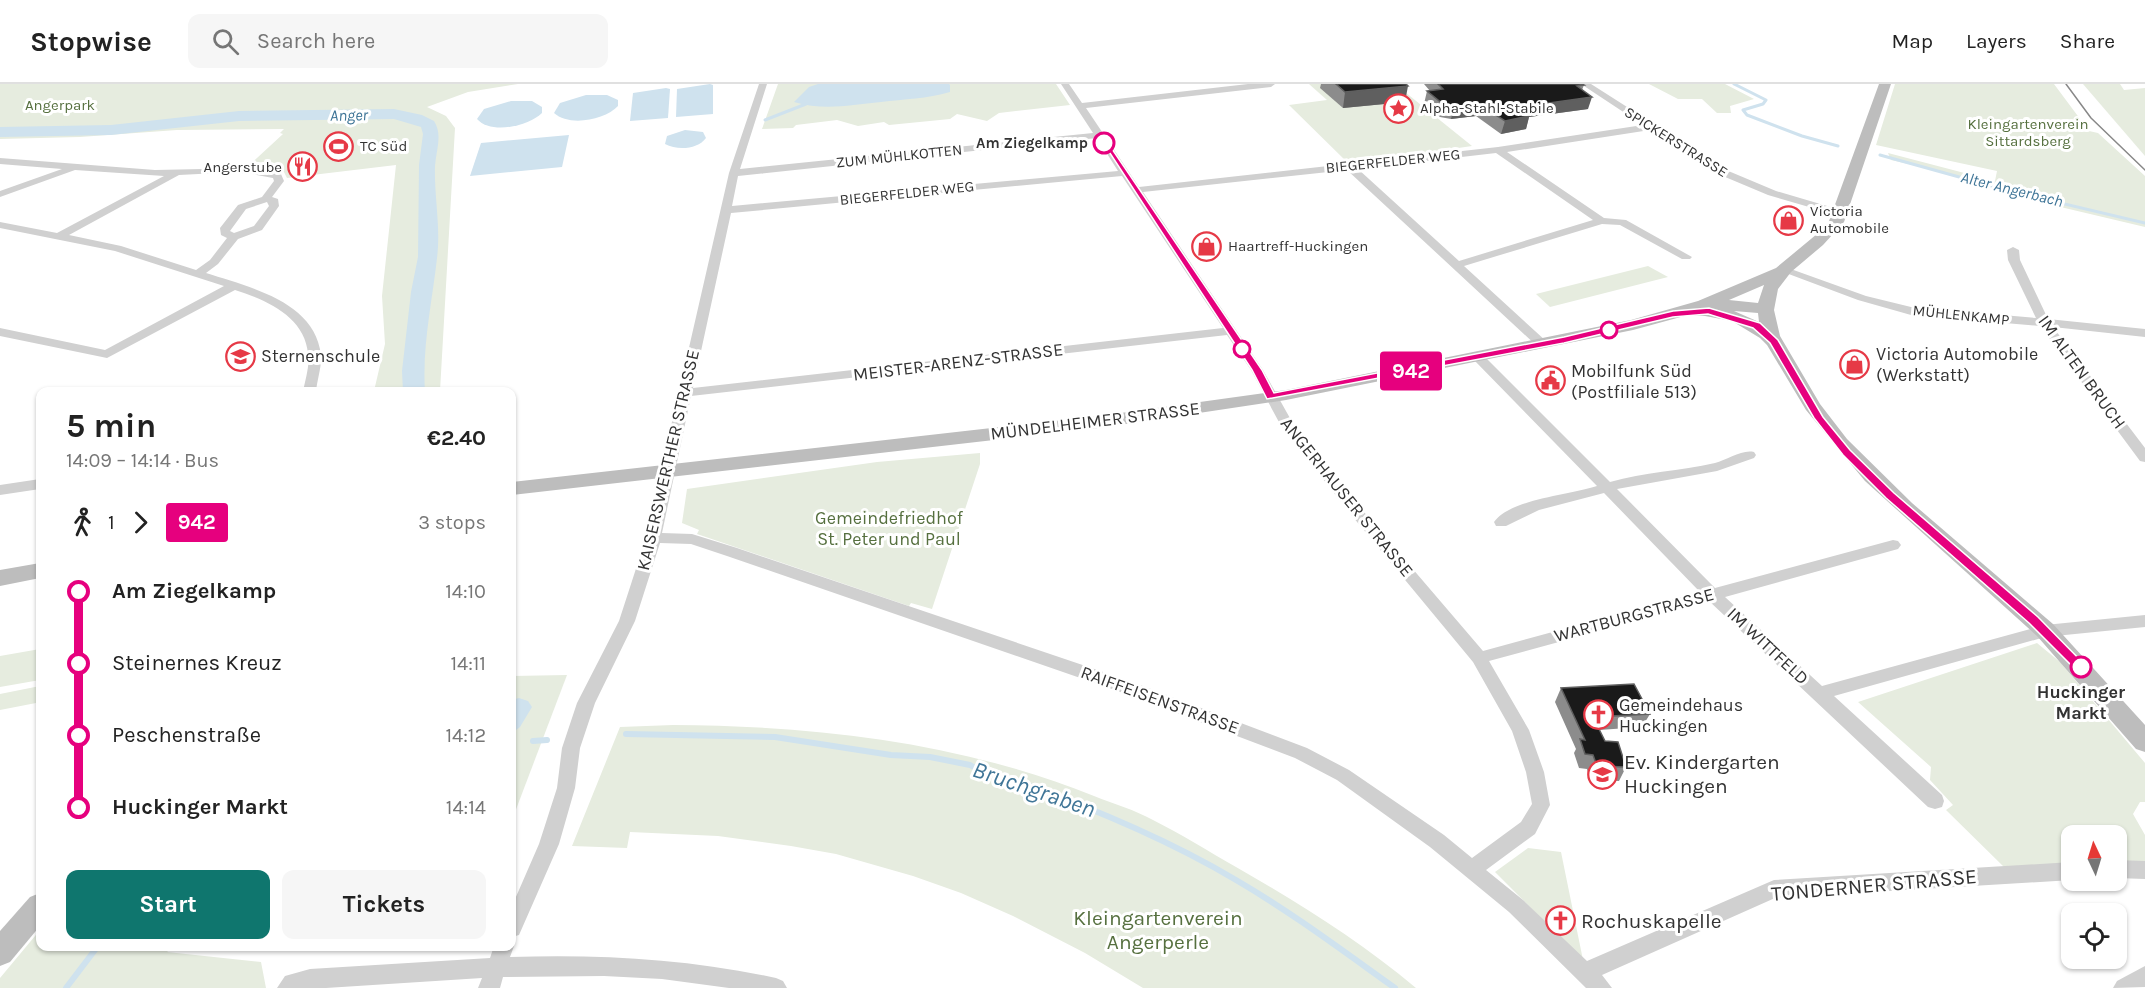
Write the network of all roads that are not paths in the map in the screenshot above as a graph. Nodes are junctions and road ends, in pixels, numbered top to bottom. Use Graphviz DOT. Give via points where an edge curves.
graph roads {
  1 [pos="763,84"];
  2 [pos="1065,84"];
  3 [pos="1271,84"];
  4 [pos="1585,84"];
  5 [pos="1885,84"];
  6 [pos="1080,106"];
  7 [pos="1650,127"];
  8 [pos="1099,135"];
  9 [pos="1498,150"];
  10 [pos="0,160"];
  11 [pos="1349,166"];
  12 [pos="74,168"];
  13 [pos="734,173"];
  14 [pos="1125,173"];
  15 [pos="176,174"];
  16 [pos="1136,190"];
  17 [pos="0,194"];
  18 [pos="266,198"];
  19 [pos="726,210"];
  20 [pos="1840,213"];
  21 [pos="1601,221"];
  22 [pos="0,225"];
  23 [pos="58,237"];
  24 [pos="234,237"];
  25 [pos="2013,250"];
  26 [pos="1686,257"];
  27 [pos="1457,265"];
  28 [pos="1783,271"];
  29 [pos="196,275"];
  30 [pos="234,286"];
  31 [pos="1704,305"];
  32 [pos="1766,309"];
  33 [pos="1673,314"];
  34 [pos="2044,323"];
  35 [pos="1230,331"];
  36 [pos="0,332"];
  37 [pos="2145,333"];
  38 [pos="1774,342"];
  39 [pos="1542,344"];
  40 [pos="1478,357"];
  41 [pos="310,387"];
  42 [pos="687,393"];
  43 [pos="1271,397"];
  44 [pos="1749,455"];
  45 [pos="2145,458"];
  46 [pos="669,472"];
  47 [pos="36,485"];
  48 [pos="1605,486"];
  49 [pos="516,489"];
  50 [pos="0,490"];
  51 [pos="1501,522"];
  52 [pos="653,538"];
  53 [pos="1893,545"];
  54 [pos="36,572"];
  55 [pos="0,578"];
  56 [pos="1712,594"];
  57 [pos="2145,621"];
  58 [pos="2045,631"];
  59 [pos="1479,658"];
  60 [pos="1818,694"];
  61 [pos="2145,742"];
  62 [pos="1935,801"];
  63 [pos="1473,869"];
  64 [pos="2127,869"];
  65 [pos="2145,870"];
  66 [pos="2061,872"];
  67 [pos="36,911"];
  68 [pos="516,919"];
  69 [pos="502,951"];
  70 [pos="0,952"];
  71 [pos="1585,972"];
  72 [pos="2145,976"];
  73 [pos="493,978"];
  74 [pos="288,988"];
  75 [pos="775,988"];
  76 [pos="1601,988"];
  77 [pos="2124,988"];
  1 -- 13 [label="street, KAISERSWERTHER STRASSE"];
  2 -- 6 [label="street, ANGERHAUSER STRASSE"];
  3 -- 6 [label="street"];
  4 -- 7 [label="street, SPICKERSTRASSE"];
  5 -- 20 [label="main road"];
  6 -- 8 [label="street, ANGERHAUSER STRASSE"];
  7 -- 9 [label="street, BIEGERFELDER WEG"];
  7 -- 20 [label="street, SPICKERSTRASSE" via="1746,183"];
  8 -- 13 [label="street, ZUM MÜHLKOTTEN"];
  8 -- 14 [label="street, ANGERHAUSER STRASSE"];
  9 -- 11 [label="street, BIEGERFELDER WEG"];
  9 -- 21 [label="street"];
  10 -- 12 [label="street"];
  11 -- 16 [label="street, BIEGERFELDER WEG"];
  11 -- 27 [label="street"];
  12 -- 15 [label="street"];
  12 -- 17 [label="street"];
  13 -- 19 [label="street, KAISERSWERTHER STRASSE"];
  14 -- 16 [label="street, ANGERHAUSER STRASSE"];
  14 -- 19 [label="street, BIEGERFELDER WEG"];
  15 -- 18 [label="street" via="270,173 278,176 279,181"];
  15 -- 23 [label="street"];
  16 -- 35 [label="street, ANGERHAUSER STRASSE"];
  18 -- 24 [label="street" via="274,201 274,206 258,228"];
  18 -- 24 [label="street" via="242,207 225,228"];
  19 -- 42 [label="street, KAISERSWERTHER STRASSE"];
  20 -- 28 [label="main road" via="1827,235"];
  21 -- 26 [label="street" via="1622,222"];
  21 -- 27 [label="street"];
  22 -- 23 [label="street"];
  23 -- 29 [label="street" via="117,248"];
  24 -- 29 [label="street" via="214,262"];
  25 -- 34 [label="street, IM ALTEN BRUCH"];
  27 -- 39 [label="street"];
  28 -- 31 [label="main road, MÜNDELHEIMER STRASSE"];
  28 -- 32 [label="main road" via="1770,291"];
  28 -- 34 [label="street, MÜHLENKAMP" via="1903,309"];
  29 -- 30 [label="street"];
  30 -- 36 [label="street" via="107,354"];
  30 -- 41 [label="street" via="280,305 306,327 315,356"];
  31 -- 32 [label="main road, MÜNDELHEIMER STRASSE"];
  31 -- 33 [label="main road, MÜNDELHEIMER STRASSE"];
  32 -- 38 [label="main road"];
  33 -- 38 [label="main road, MÜNDELHEIMER STRASSE" via="1724,314 1756,326"];
  33 -- 39 [label="main road, MÜNDELHEIMER STRASSE"];
  34 -- 37 [label="street, MÜHLENKAMP"];
  34 -- 45 [label="street, IM ALTEN BRUCH"];
  35 -- 42 [label="street, MEISTER-ARENZ-STRASSE"];
  35 -- 43 [label="street, ANGERHAUSER STRASSE"];
  38 -- 58 [label="main road" via="1819,418 1846,453"];
  39 -- 40 [label="main road, MÜNDELHEIMER STRASSE"];
  40 -- 43 [label="main road, MÜNDELHEIMER STRASSE"];
  40 -- 48 [label="street, IM WITTFELD"];
  42 -- 46 [label="street, KAISERSWERTHER STRASSE"];
  43 -- 46 [label="main road, MÜNDELHEIMER STRASSE" via="1144,417"];
  43 -- 59 [label="street, ANGERHAUSER STRASSE" via="1285,422 1353,508"];
  44 -- 48 [label="street" via="1730,465"];
  46 -- 49 [label="main road, MÜNDELHEIMER STRASSE"];
  46 -- 52 [label="street, KAISERSWERTHER STRASSE"];
  47 -- 50 [label="street"];
  48 -- 51 [label="street" via="1535,505"];
  48 -- 56 [label="street, IM WITTFELD"];
  52 -- 63 [label="street, RAIFFEISENSTRASSE" via="692,539 732,552 1121,685 1269,740 1342,775"];
  52 -- 68 [label="street, KAISERSWERTHER STRASSE" via="627,621 586,703 571,748 566,788 549,844"];
  53 -- 56 [label="street, WARTBURGSTRASSE"];
  54 -- 55 [label="main road"];
  56 -- 59 [label="street, WARTBURGSTRASSE"];
  56 -- 60 [label="street, IM WITTFELD"];
  57 -- 58 [label="street"];
  58 -- 60 [label="street"];
  58 -- 61 [label="main road"];
  59 -- 63 [label="street, ANGERHAUSER STRASSE" via="1520,730 1535,772 1541,805 1528,828"];
  60 -- 62 [label="street, IM WITTFELD"];
  63 -- 71 [label="street, RAIFFEISENSTRASSE"];
  64 -- 65 [label="street"];
  66 -- 71 [label="street, TONDERNER STRASSE" via="1774,889"];
  67 -- 70 [label="main road"];
  69 -- 73 [label="street"];
  71 -- 76 [label="street, RAIFFEISENSTRASSE"];
  72 -- 77 [label="street"];
  73 -- 74 [label="street" via="310,979 292,983"];
  73 -- 75 [label="street" via="603,966 711,973"];
}
